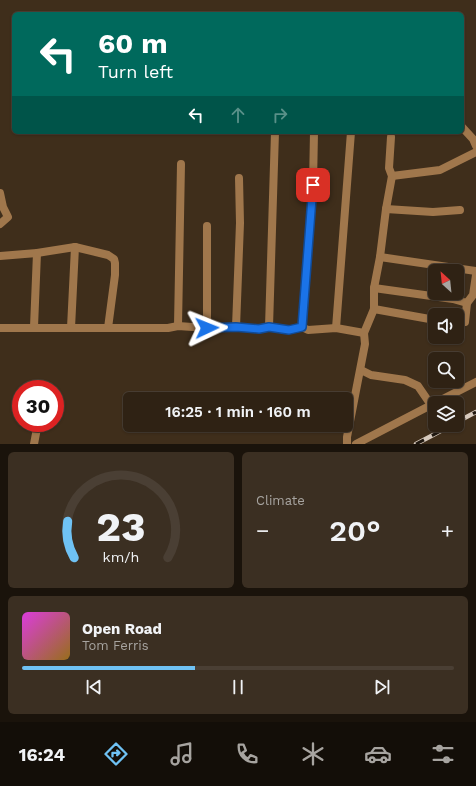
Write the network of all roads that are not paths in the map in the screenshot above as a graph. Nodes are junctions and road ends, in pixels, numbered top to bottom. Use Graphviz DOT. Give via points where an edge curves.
graph roads {
  1 [pos="464,129"];
  2 [pos="275,134"];
  3 [pos="314,134"];
  4 [pos="351,134"];
  5 [pos="391,137"];
  6 [pos="476,146"];
  7 [pos="476,152"];
  8 [pos="181,164"];
  9 [pos="392,176"];
  10 [pos="239,178"];
  11 [pos="0,193"];
  12 [pos="386,209"];
  13 [pos="460,210"];
  14 [pos="0,224"];
  15 [pos="207,226"];
  16 [pos="75,247"];
  17 [pos="37,253"];
  18 [pos="0,256"];
  19 [pos="380,257"];
  20 [pos="476,271"];
  21 [pos="476,275"];
  22 [pos="374,288"];
  23 [pos="467,304"];
  24 [pos="374,308"];
  25 [pos="428,319"];
  26 [pos="464,322"];
  27 [pos="178,326"];
  28 [pos="34,327"];
  29 [pos="236,327"];
  30 [pos="269,327"];
  31 [pos="302,327"];
  32 [pos="0,328"];
  33 [pos="71,328"];
  34 [pos="108,328"];
  35 [pos="207,328"];
  36 [pos="336,328"];
  37 [pos="364,333"];
  38 [pos="361,370"];
  39 [pos="476,382"];
  40 [pos="449,396"];
  41 [pos="428,397"];
  42 [pos="428,407"];
  43 [pos="36,432"];
  44 [pos="34,444"];
  45 [pos="347,444"];
  46 [pos="356,444"];
  1 -- 6 [label="street"];
  2 -- 30 [label="street"];
  3 -- 31 [label="street" via="313,185"];
  4 -- 36 [label="street"];
  5 -- 9 [label="street" via="389,168"];
  7 -- 9 [label="street" via="440,170"];
  8 -- 27 [label="street"];
  9 -- 12 [label="street"];
  10 -- 29 [label="street"];
  11 -- 14 [label="street" via="8,217"];
  12 -- 13 [label="street" via="433,212"];
  12 -- 19 [label="street"];
  15 -- 35 [label="street"];
  16 -- 17 [label="street"];
  16 -- 33 [label="street"];
  16 -- 34 [label="street" via="108,255 114,259 115,275"];
  17 -- 18 [label="street"];
  17 -- 28 [label="street"];
  19 -- 20 [label="street"];
  19 -- 22 [label="street"];
  21 -- 23 [label="street" via="473,295"];
  22 -- 23 [label="street" via="453,299"];
  22 -- 24 [label="street"];
  23 -- 26 [label="street"];
  24 -- 25 [label="street"];
  24 -- 37 [label="street"];
  27 -- 34 [label="street"];
  27 -- 35 [label="street"];
  28 -- 32 [label="street"];
  28 -- 33 [label="street"];
  29 -- 30 [label="street"];
  29 -- 35 [label="street"];
  30 -- 31 [label="street" via="289,330"];
  31 -- 36 [label="street" via="308,330"];
  33 -- 34 [label="street"];
  36 -- 37 [label="street"];
  37 -- 38 [label="street"];
  38 -- 41 [label="street" via="371,375 405,380 418,386"];
  38 -- 45 [label="street"];
  39 -- 40 [label="street"];
  42 -- 46 [label="street"];
  43 -- 44 [label="street"];
}
